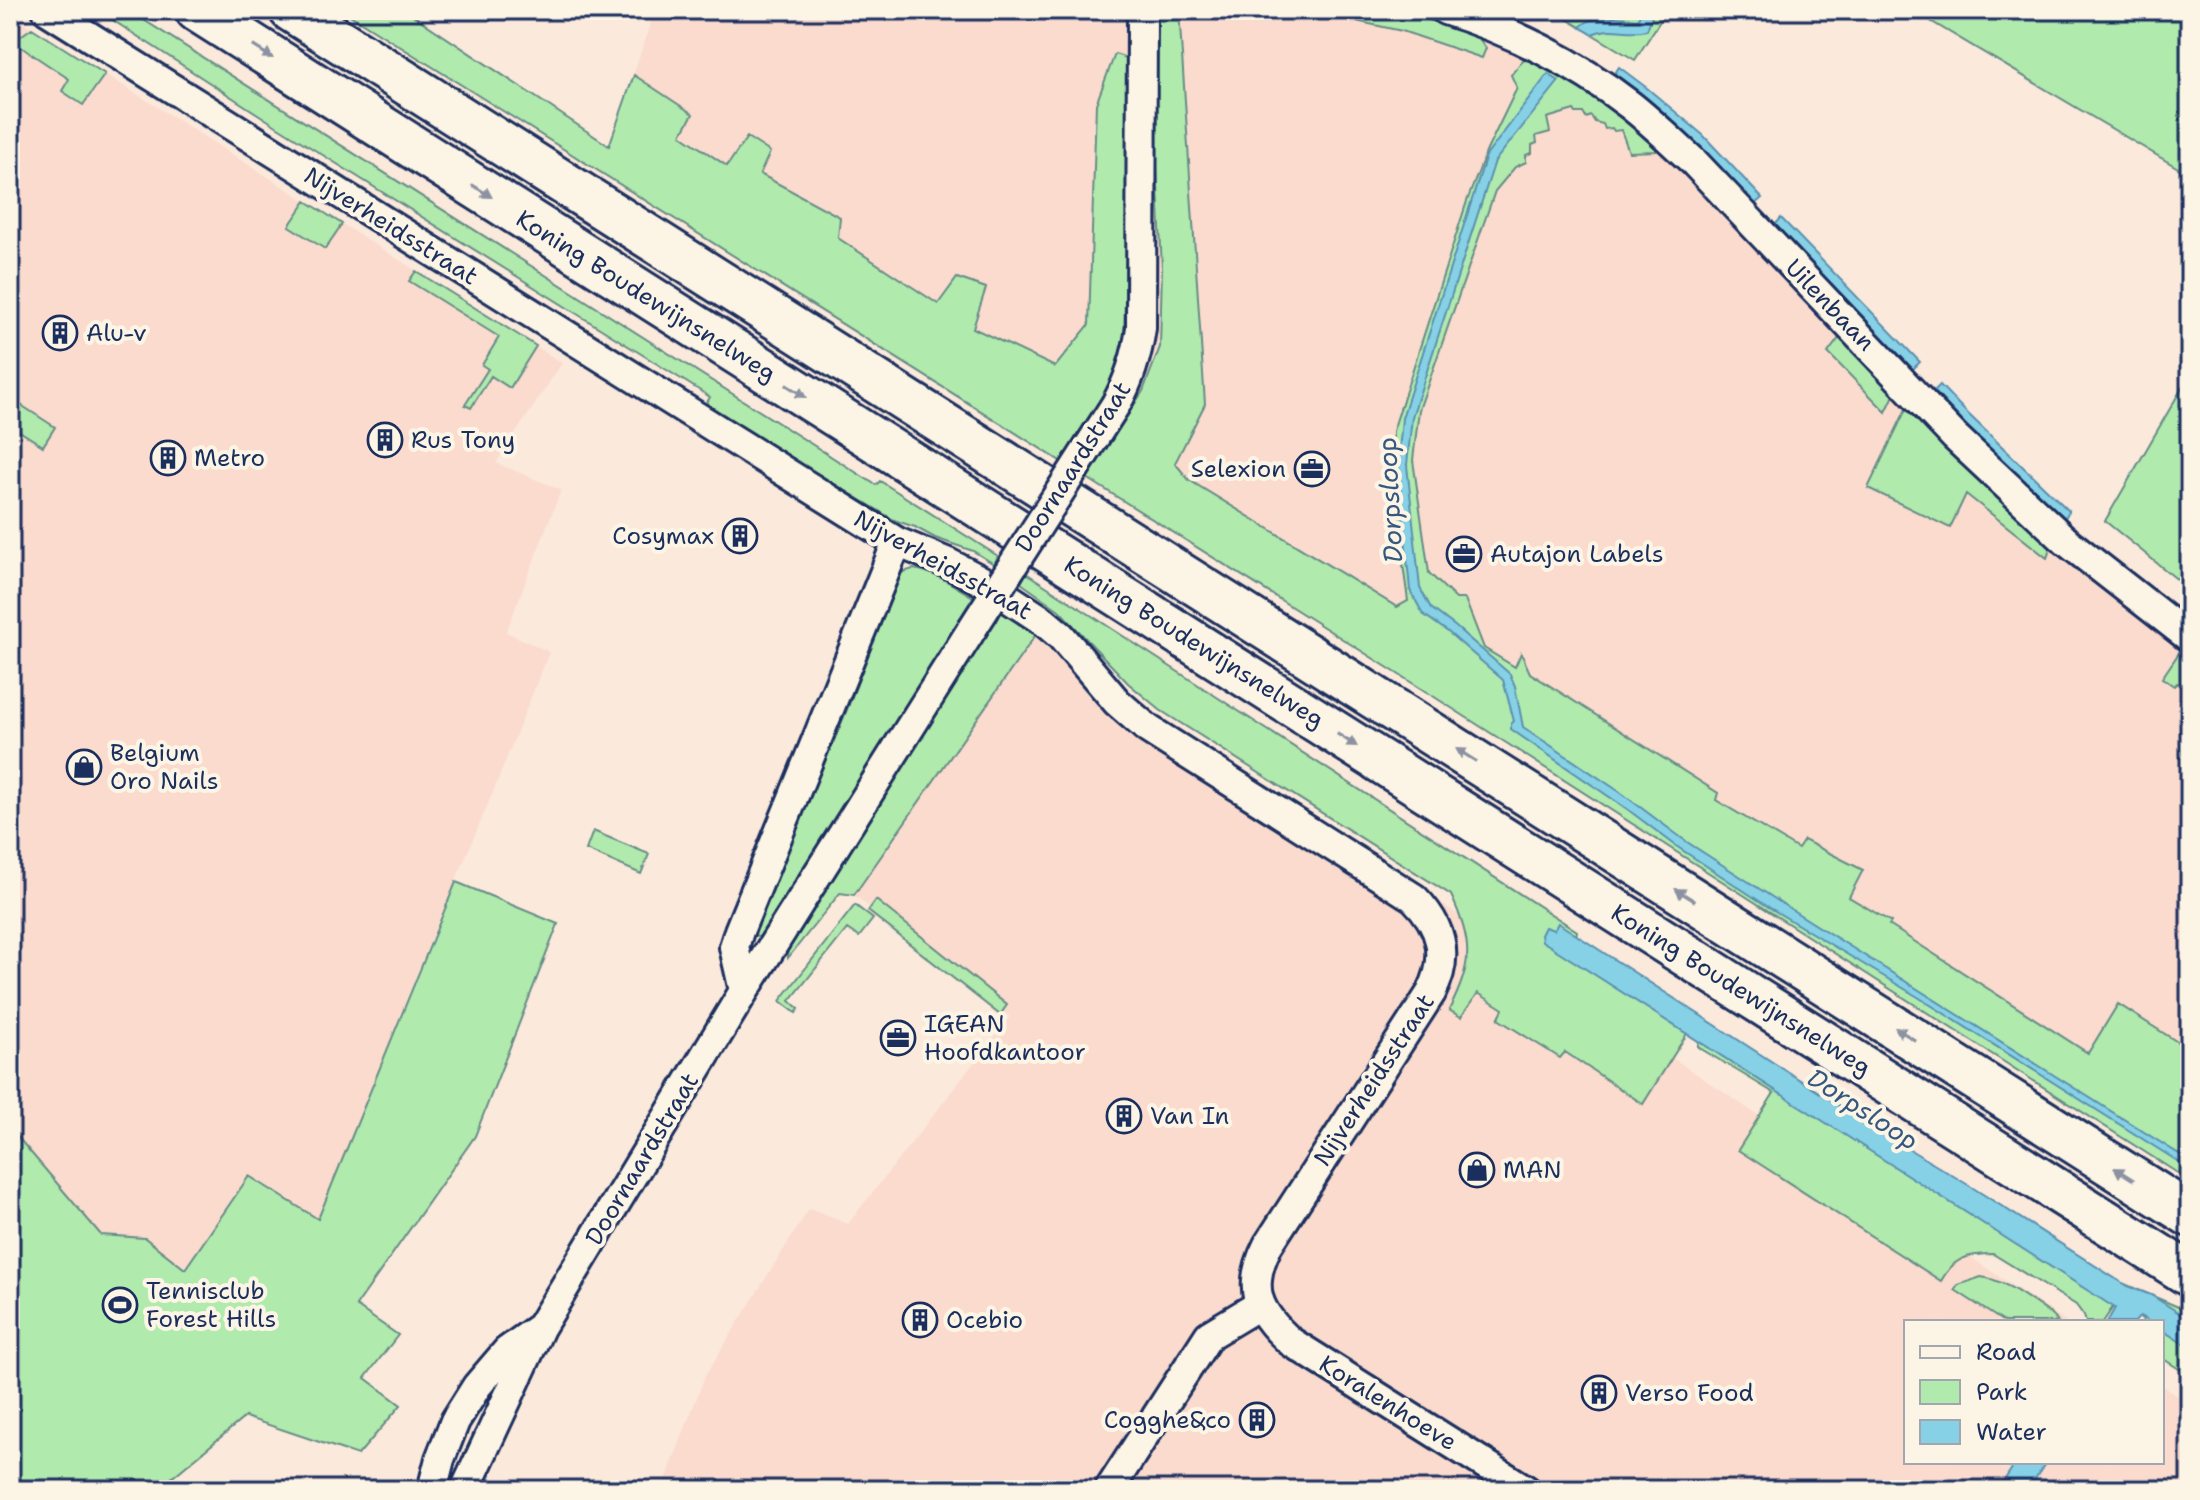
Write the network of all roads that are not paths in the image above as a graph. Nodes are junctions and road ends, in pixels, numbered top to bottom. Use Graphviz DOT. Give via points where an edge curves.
graph roads {
  1 [pos="47,10"];
  2 [pos="197,10"];
  3 [pos="291,10"];
  4 [pos="1142,10"];
  5 [pos="1445,10"];
  6 [pos="897,542"];
  7 [pos="2190,638"];
  8 [pos="744,991"];
  9 [pos="2190,1215"];
  10 [pos="2190,1275"];
  11 [pos="1259,1305"];
  12 [pos="540,1328"];
  13 [pos="432,1490"];
  14 [pos="465,1490"];
  15 [pos="1109,1490"];
  16 [pos="1526,1490"];
  1 -- 6 [label="street, Nijverheidsstraat"];
  2 -- 10 [label="highway, Koning Boudewijnsnelweg, one-way"];
  9 -- 3 [label="highway, Koning Boudewijnsnelweg, one-way"];
  4 -- 8 [label="street, Doornaardstraat, bridge" via="1141,328 1128,382"];
  5 -- 7 [label="street, Uilenbaan" via="1507,32 1628,103 1694,162 1955,437 2066,541"];
  6 -- 8 [label="street" via="739,931 734,947"];
  6 -- 11 [label="street, Nijverheidsstraat" via="984,582 1042,620 1148,729 1414,898 1439,933 1439,978 1268,1245 1258,1265"];
  8 -- 12 [label="street, Doornaardstraat"];
  11 -- 15 [label="street" via="1209,1335"];
  11 -- 16 [label="street, Koralenhoeve" via="1291,1342"];
  12 -- 13 [label="street, Doornaardstraat" via="507,1351 477,1386 455,1421"];
  12 -- 14 [label="street, Doornaardstraat"];
}
